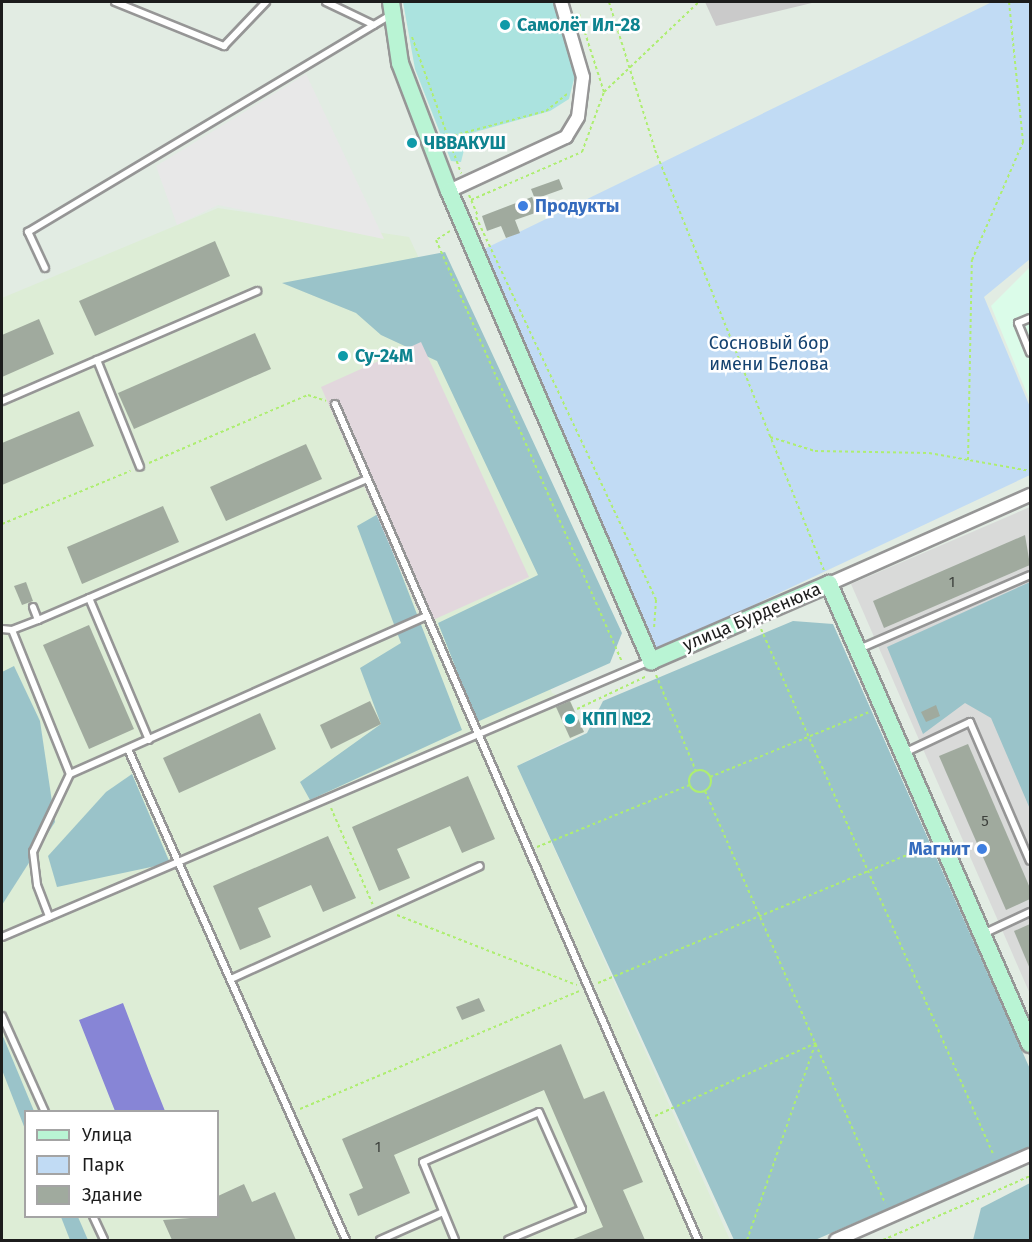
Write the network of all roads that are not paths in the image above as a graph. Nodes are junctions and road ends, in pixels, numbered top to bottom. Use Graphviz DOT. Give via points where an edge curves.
graph roads {
  1 [pos="115,2"];
  2 [pos="266,2"];
  3 [pos="326,2"];
  4 [pos="561,2"];
  5 [pos="390,8"];
  6 [pos="374,25"];
  7 [pos="449,191"];
  8 [pos="45,268"];
  9 [pos="257,291"];
  10 [pos="1030,318"];
  11 [pos="1030,353"];
  12 [pos="97,360"];
  13 [pos="2,401"];
  14 [pos="335,404"];
  15 [pos="140,468"];
  16 [pos="367,479"];
  17 [pos="1030,495"];
  18 [pos="1030,574"];
  19 [pos="829,584"];
  20 [pos="89,598"];
  21 [pos="33,607"];
  22 [pos="427,616"];
  23 [pos="38,620"];
  24 [pos="2,629"];
  25 [pos="12,630"];
  26 [pos="858,650"];
  27 [pos="651,661"];
  28 [pos="478,731"];
  29 [pos="149,740"];
  30 [pos="128,749"];
  31 [pos="904,753"];
  32 [pos="70,774"];
  33 [pos="178,861"];
  34 [pos="1030,861"];
  35 [pos="480,866"];
  36 [pos="1030,912"];
  37 [pos="49,917"];
  38 [pos="982,934"];
  39 [pos="2,937"];
  40 [pos="231,979"];
  41 [pos="2,1016"];
  42 [pos="1029,1039"];
  43 [pos="44,1110"];
  44 [pos="1030,1155"];
  45 [pos="443,1212"];
  46 [pos="94,1218"];
  47 [pos="104,1240"];
  48 [pos="346,1240"];
  49 [pos="380,1240"];
  50 [pos="455,1240"];
  51 [pos="508,1240"];
  52 [pos="698,1240"];
  53 [pos="836,1240"];
  1 -- 2 [label="lane" via="224,46"];
  3 -- 6 [label="lane"];
  4 -- 7 [label="street" via="583,77 578,117 566,137"];
  5 -- 6 [label="lane"];
  5 -- 7 [label="street" via="400,63"];
  6 -- 8 [label="lane" via="28,232"];
  7 -- 27 [label="street"];
  9 -- 12 [label="lane"];
  10 -- 11 [label="lane" via="1018,323"];
  12 -- 13 [label="lane"];
  12 -- 15 [label="lane"];
  14 -- 16 [label="lane"];
  16 -- 20 [label="lane"];
  16 -- 22 [label="lane"];
  17 -- 19 [label="street"];
  18 -- 26 [label="lane"];
  19 -- 26 [label="street, улица Бурденюка"];
  19 -- 27 [label="street, улица Бурденюка"];
  20 -- 23 [label="lane"];
  20 -- 29 [label="lane"];
  21 -- 23 [label="lane"];
  22 -- 28 [label="lane"];
  22 -- 29 [label="lane"];
  23 -- 25 [label="lane"];
  24 -- 25 [label="lane"];
  25 -- 32 [label="lane"];
  26 -- 31 [label="street, улица Бурденюка"];
  27 -- 28 [label="lane"];
  28 -- 33 [label="lane"];
  28 -- 52 [label="lane" via="526,851"];
  29 -- 30 [label="lane"];
  30 -- 32 [label="lane"];
  30 -- 33 [label="lane"];
  31 -- 34 [label="lane" via="969,722"];
  31 -- 38 [label="street, улица Бурденюка"];
  32 -- 37 [label="lane" via="33,852 37,885"];
  33 -- 37 [label="lane"];
  33 -- 40 [label="lane"];
  35 -- 40 [label="lane"];
  36 -- 38 [label="lane"];
  37 -- 39 [label="lane"];
  38 -- 42 [label="street, улица Бурденюка"];
  40 -- 48 [label="lane"];
  41 -- 43 [label="lane"];
  44 -- 53 [label="street"];
  45 -- 49 [label="lane"];
  45 -- 50 [label="lane"];
  45 -- 51 [label="lane" via="423,1162 539,1112 582,1209"];
  46 -- 47 [label="lane"];
}
